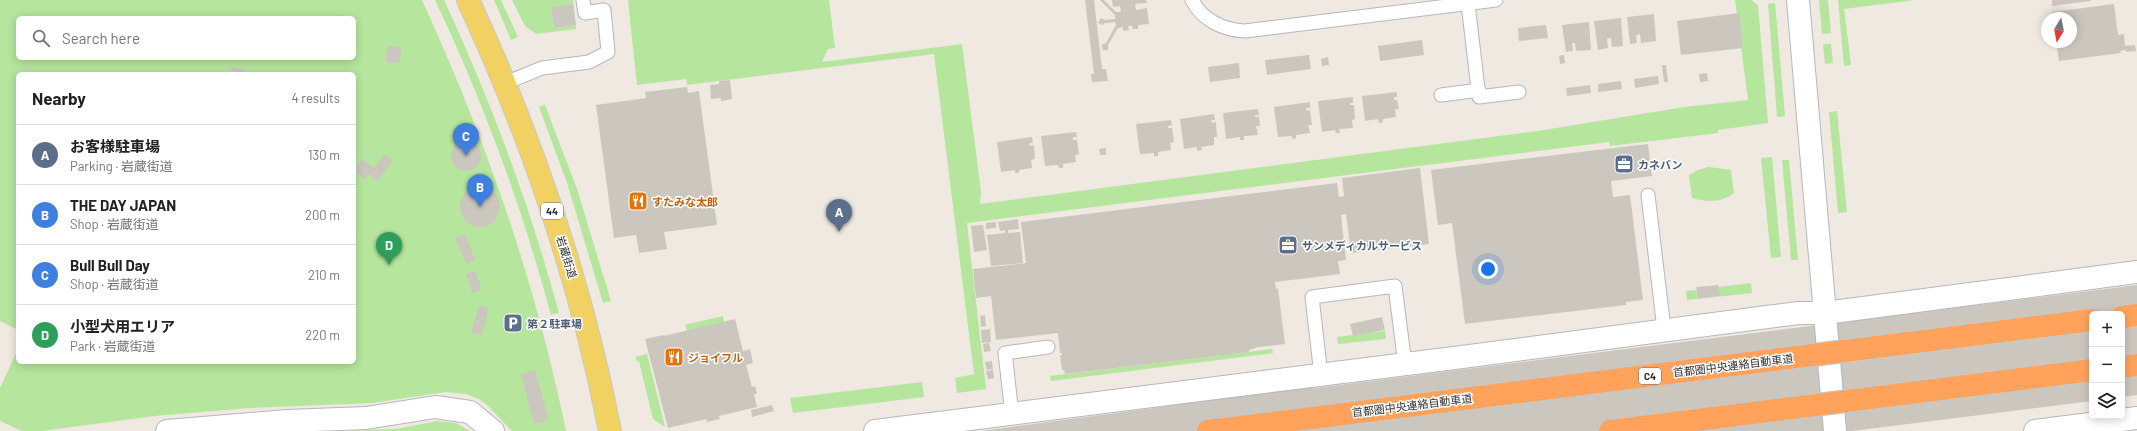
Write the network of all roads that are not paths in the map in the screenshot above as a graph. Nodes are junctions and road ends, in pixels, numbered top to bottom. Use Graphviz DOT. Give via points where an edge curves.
graph roads {
  1 [pos="468,0"];
  2 [pos="583,0"];
  3 [pos="1192,0"];
  4 [pos="1496,0"];
  5 [pos="1798,0"];
  6 [pos="1468,4"];
  7 [pos="503,84"];
  8 [pos="1479,90"];
  9 [pos="1519,92"];
  10 [pos="1441,95"];
  11 [pos="1648,195"];
  12 [pos="2137,272"];
  13 [pos="1825,313"];
  14 [pos="2137,315"];
  15 [pos="2125,317"];
  16 [pos="2089,320"];
  17 [pos="1664,329"];
  18 [pos="1048,347"];
  19 [pos="1405,365"];
  20 [pos="2137,365"];
  21 [pos="2125,367"];
  22 [pos="2089,370"];
  23 [pos="1321,375"];
  24 [pos="1012,414"];
  25 [pos="2137,418"];
  26 [pos="167,431"];
  27 [pos="493,431"];
  28 [pos="610,431"];
  29 [pos="875,431"];
  30 [pos="1208,431"];
  31 [pos="1610,431"];
  32 [pos="1835,431"];
  33 [pos="2035,431"];
  1 -- 7 [label="main road, 岩蔵街道 / 44"];
  2 -- 7 [label="lane" via="585,13 604,10 608,52 589,62 542,68"];
  3 -- 6 [label="lane" via="1201,12 1217,24 1245,31"];
  4 -- 6 [label="lane"];
  5 -- 13 [label="street"];
  6 -- 8 [label="lane"];
  7 -- 28 [label="main road, 岩蔵街道 / 44" via="546,193 569,262 588,328"];
  8 -- 9 [label="lane" via="1479,97"];
  8 -- 10 [label="lane"];
  11 -- 17 [label="lane"];
  12 -- 13 [label="street"];
  13 -- 17 [label="street" via="1799,313"];
  13 -- 32 [label="street"];
  14 -- 15 [label="highway"];
  16 -- 30 [label="highway, 首都圏中央連絡自動車道 / C4, bridge"];
  17 -- 19 [label="street"];
  18 -- 24 [label="lane" via="1005,353"];
  19 -- 23 [label="street"];
  19 -- 23 [label="lane" via="1395,286 1312,297"];
  20 -- 21 [label="highway"];
  22 -- 31 [label="highway, bridge"];
  23 -- 24 [label="street"];
  24 -- 29 [label="street"];
  25 -- 33 [label="street"];
  26 -- 27 [label="street" via="287,420 366,418 434,407 470,412"];
}
